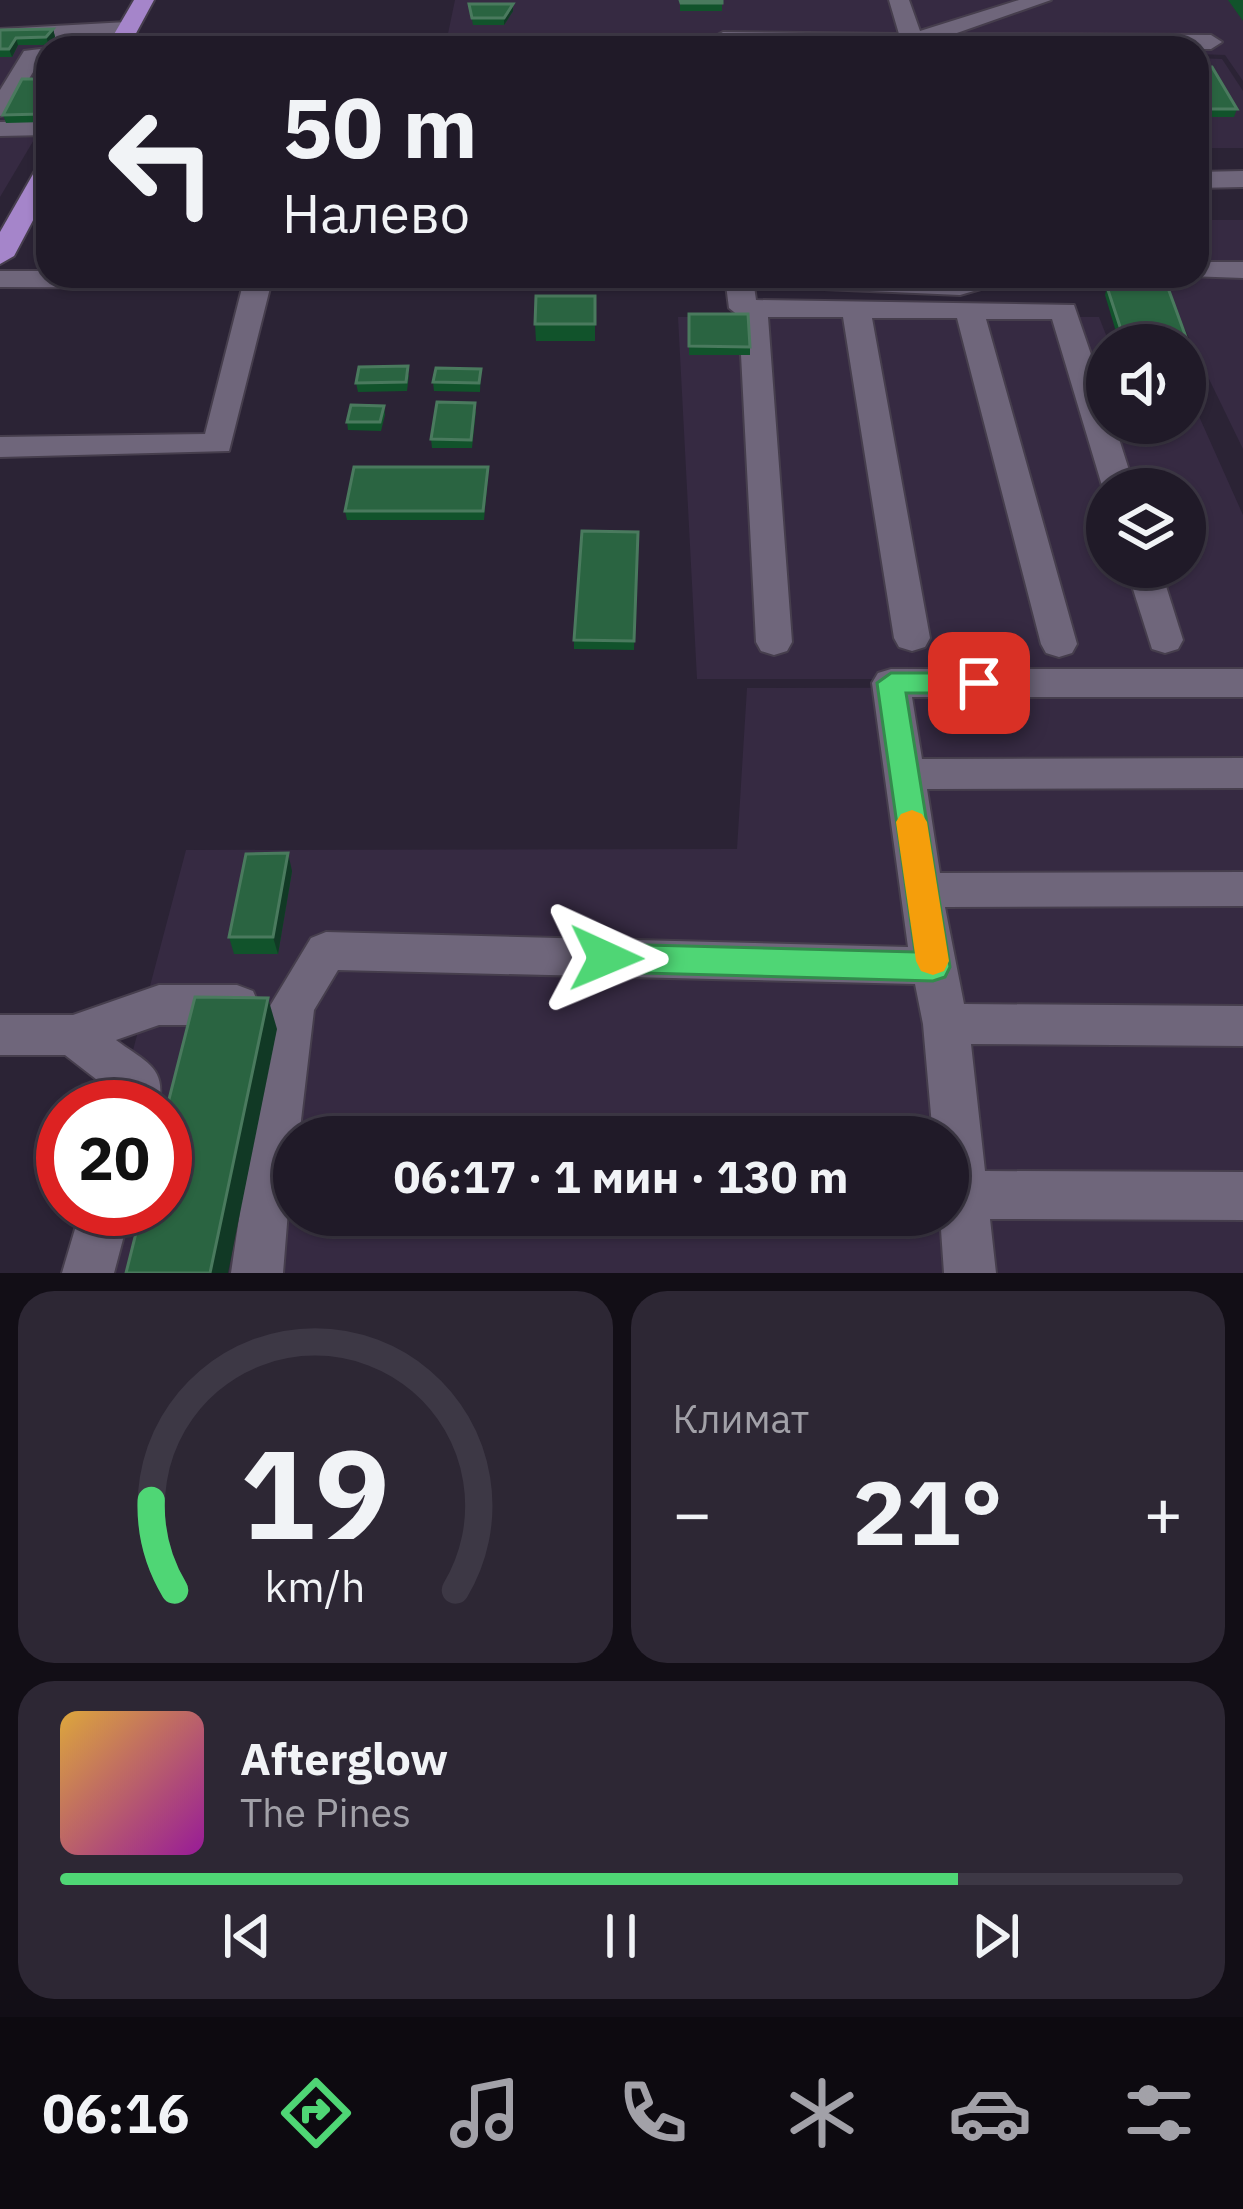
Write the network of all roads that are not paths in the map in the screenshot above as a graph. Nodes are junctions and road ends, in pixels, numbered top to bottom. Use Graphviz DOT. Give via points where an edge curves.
graph roads {
  1 [pos="144,0"];
  2 [pos="898,0"];
  3 [pos="1040,0"];
  4 [pos="0,36"];
  5 [pos="124,36"];
  6 [pos="911,36"];
  7 [pos="925,36"];
  8 [pos="36,37"];
  9 [pos="36,56"];
  10 [pos="0,109"];
  11 [pos="36,128"];
  12 [pos="0,130"];
  13 [pos="1243,179"];
  14 [pos="1209,180"];
  15 [pos="36,191"];
  16 [pos="0,256"];
  17 [pos="1209,270"];
  18 [pos="1243,270"];
  19 [pos="0,279"];
  20 [pos="36,279"];
  21 [pos="257,288"];
  22 [pos="741,288"];
  23 [pos="753,308"];
  24 [pos="856,309"];
  25 [pos="970,310"];
  26 [pos="0,447"];
  27 [pos="1113,468"];
  28 [pos="1149,588"];
  29 [pos="912,638"];
  30 [pos="1165,640"];
  31 [pos="775,642"];
  32 [pos="1059,644"];
  33 [pos="1243,682"];
  34 [pos="1243,772"];
  35 [pos="904,774"];
  36 [pos="1243,889"];
  37 [pos="922,890"];
  38 [pos="933,967"];
  39 [pos="292,1006"];
  40 [pos="946,1024"];
  41 [pos="1243,1026"];
  42 [pos="0,1035"];
  43 [pos="73,1035"];
  44 [pos="133,1080"];
  45 [pos="286,1116"];
  46 [pos="952,1116"];
  47 [pos="969,1168"];
  48 [pos="273,1195"];
  49 [pos="1243,1196"];
  50 [pos="98,1236"];
  51 [pos="965,1236"];
  52 [pos="88,1273"];
  53 [pos="257,1273"];
  54 [pos="970,1273"];
  1 -- 5 [label="main road"];
  2 -- 6 [label="lane"];
  3 -- 7 [label="lane"];
  4 -- 8 [label="lane"];
  9 -- 10 [label="lane"];
  11 -- 12 [label="lane"];
  13 -- 14 [label="lane"];
  15 -- 16 [label="main road"];
  17 -- 18 [label="lane"];
  19 -- 20 [label="lane"];
  21 -- 26 [label="lane" via="218,444"];
  22 -- 23 [label="lane" via="743,308"];
  23 -- 24 [label="lane"];
  23 -- 31 [label="lane"];
  24 -- 25 [label="lane"];
  24 -- 29 [label="lane"];
  25 -- 27 [label="lane" via="1064,311"];
  25 -- 32 [label="lane"];
  28 -- 30 [label="lane"];
  33 -- 35 [label="lane" via="891,683"];
  34 -- 35 [label="lane"];
  35 -- 37 [label="lane"];
  36 -- 37 [label="lane"];
  37 -- 38 [label="lane"];
  38 -- 39 [label="lane" via="326,951"];
  38 -- 40 [label="lane"];
  39 -- 43 [label="lane" via="158,1005"];
  39 -- 45 [label="lane"];
  40 -- 41 [label="lane"];
  40 -- 46 [label="lane"];
  42 -- 43 [label="lane"];
  43 -- 44 [label="lane"];
  47 -- 49 [label="lane"];
  48 -- 53 [label="lane"];
  50 -- 52 [label="lane"];
  51 -- 54 [label="lane"];
}
